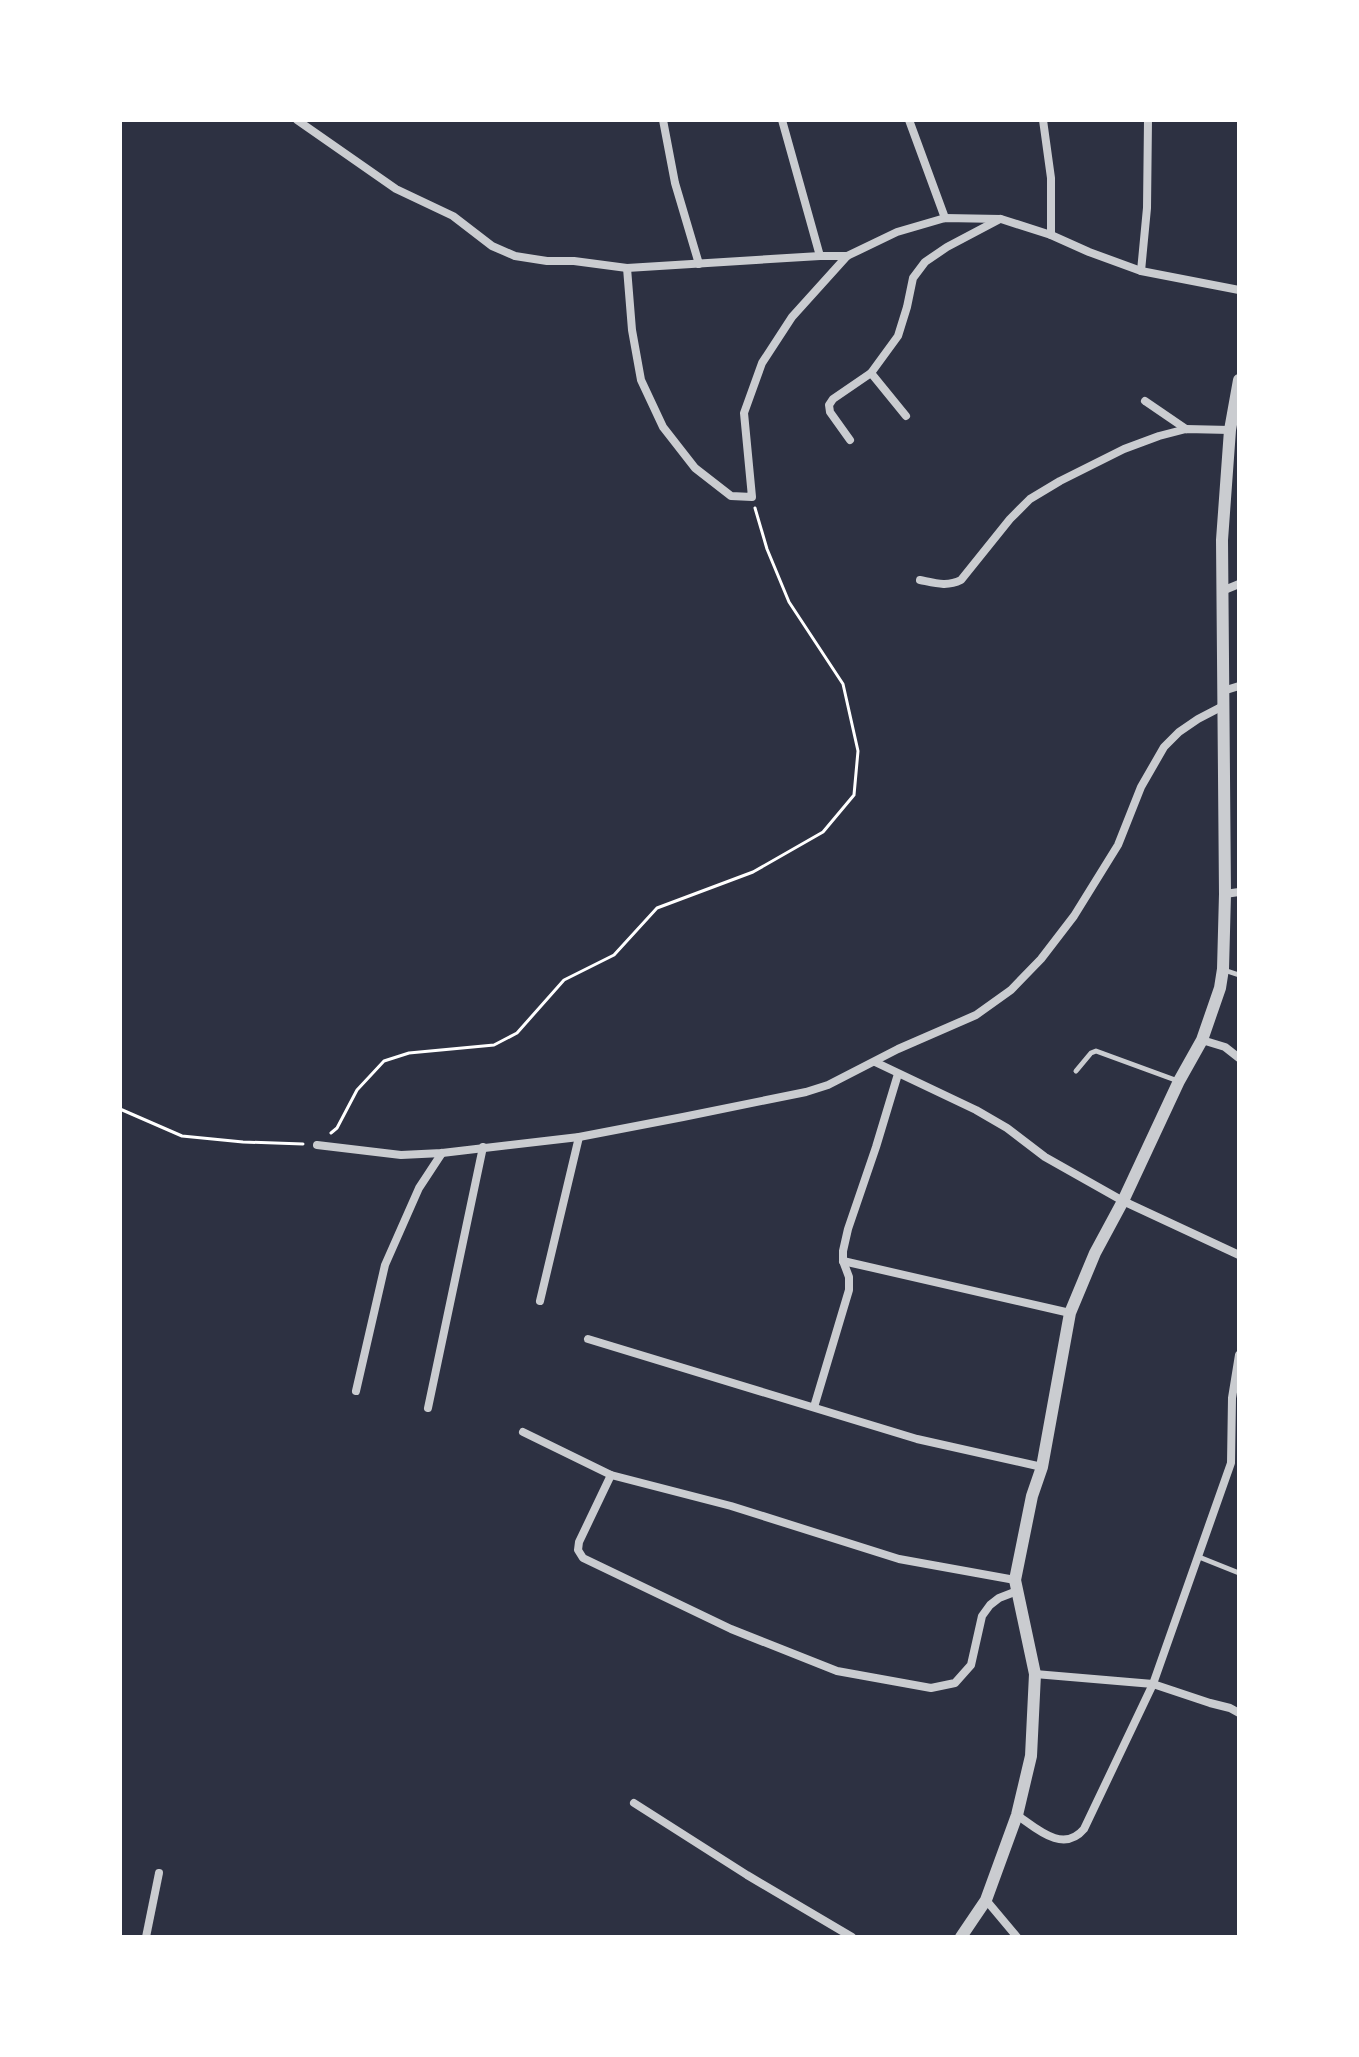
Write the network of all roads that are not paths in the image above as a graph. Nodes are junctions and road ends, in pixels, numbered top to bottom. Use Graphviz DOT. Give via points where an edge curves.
graph roads {
  1 [pos="297,120"];
  2 [pos="663,120"];
  3 [pos="782,120"];
  4 [pos="909,120"];
  5 [pos="1043,120"];
  6 [pos="1148,120"];
  7 [pos="945,218"];
  8 [pos="1001,219"];
  9 [pos="1051,235"];
  10 [pos="820,256"];
  11 [pos="847,256"];
  12 [pos="699,264"];
  13 [pos="627,268"];
  14 [pos="1141,271"];
  15 [pos="1239,290"];
  16 [pos="871,373"];
  17 [pos="1239,380"];
  18 [pos="1145,401"];
  19 [pos="906,416"];
  20 [pos="1186,429"];
  21 [pos="1230,430"];
  22 [pos="850,440"];
  23 [pos="920,580"];
  24 [pos="1239,584"];
  25 [pos="1222,591"];
  26 [pos="1239,686"];
  27 [pos="1223,691"];
  28 [pos="1223,706"];
  29 [pos="1239,892"];
  30 [pos="1225,894"];
  31 [pos="1223,969"];
  32 [pos="1239,975"];
  33 [pos="1202,1040"];
  34 [pos="1239,1058"];
  35 [pos="875,1062"];
  36 [pos="1076,1071"];
  37 [pos="898,1074"];
  38 [pos="1179,1081"];
  39 [pos="579,1137"];
  40 [pos="317,1145"];
  41 [pos="483,1147"];
  42 [pos="442,1153"];
  43 [pos="1123,1201"];
  44 [pos="1239,1255"];
  45 [pos="843,1261"];
  46 [pos="540,1301"];
  47 [pos="1070,1313"];
  48 [pos="588,1339"];
  49 [pos="1239,1355"];
  50 [pos="356,1391"];
  51 [pos="814,1407"];
  52 [pos="428,1408"];
  53 [pos="523,1432"];
  54 [pos="1235,1464"];
  55 [pos="1042,1467"];
  56 [pos="611,1475"];
  57 [pos="1199,1557"];
  58 [pos="1239,1573"];
  59 [pos="1016,1585"];
  60 [pos="1035,1674"];
  61 [pos="1153,1684"];
  62 [pos="1239,1713"];
  63 [pos="634,1803"];
  64 [pos="1017,1815"];
  65 [pos="159,1873"];
  66 [pos="986,1900"];
  67 [pos="146,1937"];
  68 [pos="852,1937"];
  69 [pos="961,1937"];
  70 [pos="1017,1937"];
  1 -- 13 [label="street" via="396,189 453,216 492,246 515,256"];
  2 -- 12 [label="street"];
  3 -- 10 [label="street"];
  4 -- 7 [label="street"];
  5 -- 9 [label="street"];
  6 -- 14 [label="street"];
  7 -- 8 [label="street"];
  7 -- 11 [label="street" via="897,232"];
  8 -- 9 [label="street"];
  8 -- 16 [label="street" via="925,262 913,278 898,336"];
  9 -- 14 [label="street"];
  10 -- 11 [label="street"];
  10 -- 12 [label="street"];
  11 -- 13 [label="street" via="792,317 762,363 744,413 752,497 731,496 695,468 663,427 641,380"];
  12 -- 13 [label="street"];
  14 -- 15 [label="street"];
  16 -- 19 [label="street"];
  16 -- 22 [label="street" via="829,405"];
  17 -- 21 [label="street"];
  18 -- 20 [label="street"];
  20 -- 21 [label="street"];
  20 -- 23 [label="street" via="1124,449 1030,499 961,580 945,585"];
  21 -- 25 [label="street"];
  24 -- 25 [label="street"];
  25 -- 27 [label="street"];
  26 -- 27 [label="street"];
  27 -- 28 [label="street"];
  28 -- 30 [label="street"];
  28 -- 35 [label="street" via="1164,747 1118,845 1074,916 1011,990 976,1015"];
  29 -- 30 [label="street"];
  30 -- 31 [label="street"];
  31 -- 32 [label="lane"];
  31 -- 33 [label="street"];
  33 -- 34 [label="street"];
  33 -- 38 [label="street"];
  35 -- 37 [label="street"];
  35 -- 39 [label="street" via="806,1092"];
  36 -- 38 [label="lane" via="1096,1051"];
  37 -- 43 [label="street" via="976,1110"];
  37 -- 45 [label="street" via="848,1229"];
  38 -- 43 [label="street"];
  39 -- 41 [label="street"];
  39 -- 46 [label="street"];
  40 -- 42 [label="street" via="401,1155"];
  41 -- 42 [label="street"];
  41 -- 52 [label="street"];
  42 -- 50 [label="street" via="419,1188 385,1265"];
  43 -- 44 [label="street"];
  43 -- 47 [label="street"];
  45 -- 47 [label="street"];
  45 -- 51 [label="street" via="849,1290"];
  47 -- 55 [label="street"];
  48 -- 51 [label="street"];
  49 -- 54 [label="street" via="1232,1398"];
  51 -- 55 [label="street" via="917,1439"];
  53 -- 56 [label="street"];
  54 -- 57 [label="street"];
  55 -- 59 [label="street"];
  56 -- 59 [label="street" via="899,1559"];
  56 -- 59 [label="street" via="579,1542 583,1558 731,1629 837,1671 931,1688 955,1683 971,1665 982,1616"];
  57 -- 58 [label="lane"];
  57 -- 61 [label="street"];
  59 -- 60 [label="street"];
  60 -- 61 [label="street"];
  60 -- 64 [label="street" via="1031,1756"];
  61 -- 62 [label="street"];
  61 -- 64 [label="street" via="1079,1835 1067,1840 1047,1836"];
  63 -- 68 [label="street"];
  64 -- 66 [label="street"];
  65 -- 67 [label="street"];
  66 -- 69 [label="street"];
  66 -- 70 [label="street"];
}
